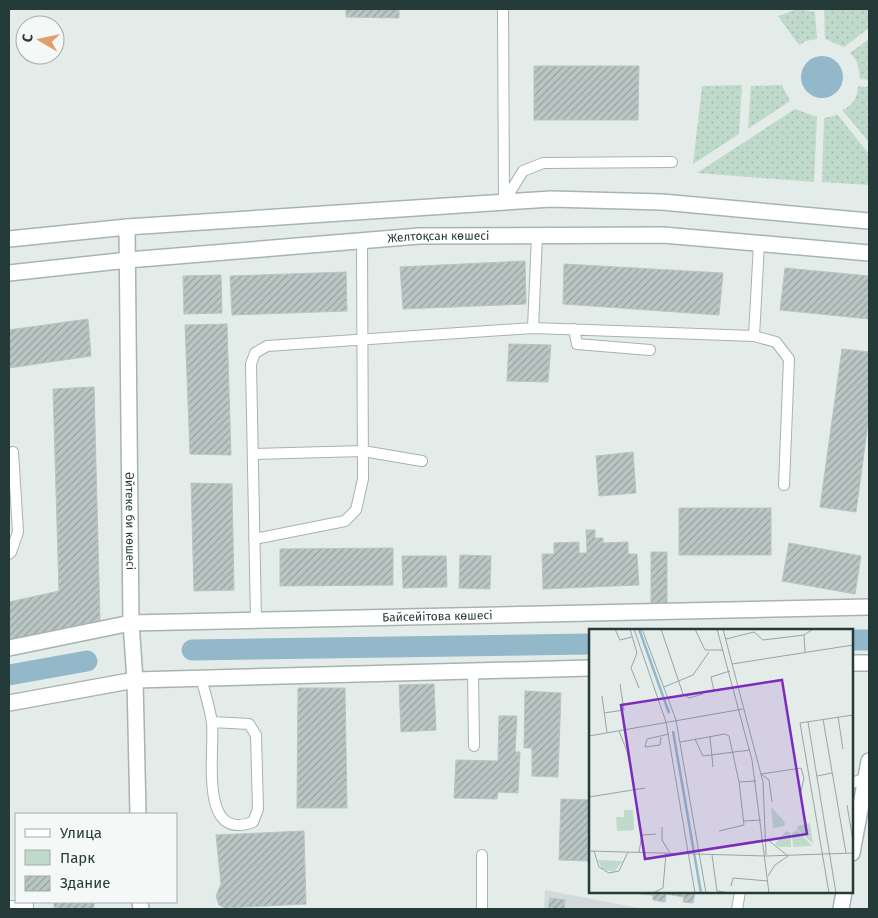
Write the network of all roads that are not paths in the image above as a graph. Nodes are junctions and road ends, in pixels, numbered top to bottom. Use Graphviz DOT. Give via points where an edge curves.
graph roads {
  1 [pos="502,9"];
  2 [pos="672,162"];
  3 [pos="504,202"];
  4 [pos="869,221"];
  5 [pos="127,227"];
  6 [pos="537,236"];
  7 [pos="9,239"];
  8 [pos="362,241"];
  9 [pos="759,244"];
  10 [pos="869,253"];
  11 [pos="128,260"];
  12 [pos="9,274"];
  13 [pos="533,328"];
  14 [pos="574,329"];
  15 [pos="754,336"];
  16 [pos="364,340"];
  17 [pos="650,350"];
  18 [pos="363,451"];
  19 [pos="13,452"];
  20 [pos="253,454"];
  21 [pos="422,460"];
  22 [pos="784,485"];
  23 [pos="254,539"];
  24 [pos="9,554"];
  25 [pos="869,607"];
  26 [pos="256,620"];
  27 [pos="131,623"];
  28 [pos="9,648"];
  29 [pos="853,662"];
  30 [pos="869,663"];
  31 [pos="589,668"];
  32 [pos="473,671"];
  33 [pos="201,678"];
  34 [pos="135,680"];
  35 [pos="9,703"];
  36 [pos="212,722"];
  37 [pos="474,746"];
  38 [pos="869,761"];
  39 [pos="866,778"];
  40 [pos="853,783"];
  41 [pos="866,801"];
  42 [pos="138,813"];
  43 [pos="853,848"];
  44 [pos="482,855"];
  45 [pos="740,893"];
  46 [pos="844,893"];
  47 [pos="9,906"];
  48 [pos="28,909"];
  49 [pos="482,909"];
  50 [pos="737,909"];
  51 [pos="841,909"];
  1 -- 3 [label="lane"];
  2 -- 3 [label="lane" via="543,163 523,171"];
  3 -- 4 [label="street" via="662,202"];
  3 -- 5 [label="street"];
  5 -- 7 [label="street"];
  5 -- 11 [label="street, Әйтеке би көшесі"];
  6 -- 8 [label="street, Желтоқсан көшесі" via="418,236"];
  6 -- 9 [label="street, Желтоқсан көшесі" via="663,235"];
  6 -- 13 [label="lane"];
  8 -- 11 [label="street, Желтоқсан көшесі"];
  8 -- 16 [label="lane"];
  9 -- 10 [label="street, Желтоқсан көшесі"];
  9 -- 15 [label="lane"];
  11 -- 12 [label="street, Желтоқсан көшесі"];
  11 -- 27 [label="street, Әйтеке би көшесі"];
  13 -- 14 [label="lane"];
  13 -- 16 [label="lane"];
  14 -- 15 [label="lane"];
  14 -- 17 [label="lane" via="577,344"];
  15 -- 22 [label="lane" via="776,342 790,359"];
  16 -- 18 [label="lane"];
  16 -- 20 [label="lane" via="267,346 255,352 251,364"];
  18 -- 20 [label="lane"];
  18 -- 21 [label="lane"];
  18 -- 23 [label="lane" via="363,480 356,510 345,521"];
  19 -- 24 [label="lane" via="18,532"];
  20 -- 23 [label="lane"];
  23 -- 26 [label="lane"];
  25 -- 26 [label="street, Байсейітова көшесі"];
  26 -- 27 [label="street, Байсейітова көшесі"];
  27 -- 28 [label="street, Байсейітова көшесі"];
  27 -- 34 [label="street, Әйтеке би көшесі"];
  29 -- 30 [label="street"];
  31 -- 32 [label="street"];
  32 -- 33 [label="street"];
  32 -- 37 [label="lane"];
  33 -- 34 [label="street"];
  33 -- 36 [label="lane"];
  34 -- 35 [label="street"];
  34 -- 42 [label="street, Әйтеке би көшесі"];
  36 -- 36 [label="lane" via="214,802 226,821 237,826 253,822 258,809 256,735 249,724"];
  38 -- 39 [label="street"];
  39 -- 40 [label="lane"];
  39 -- 41 [label="street"];
  41 -- 43 [label="street"];
  44 -- 49 [label="lane"];
  45 -- 50 [label="lane"];
  46 -- 51 [label="street"];
  47 -- 48 [label="lane" via="28,906"];
}
